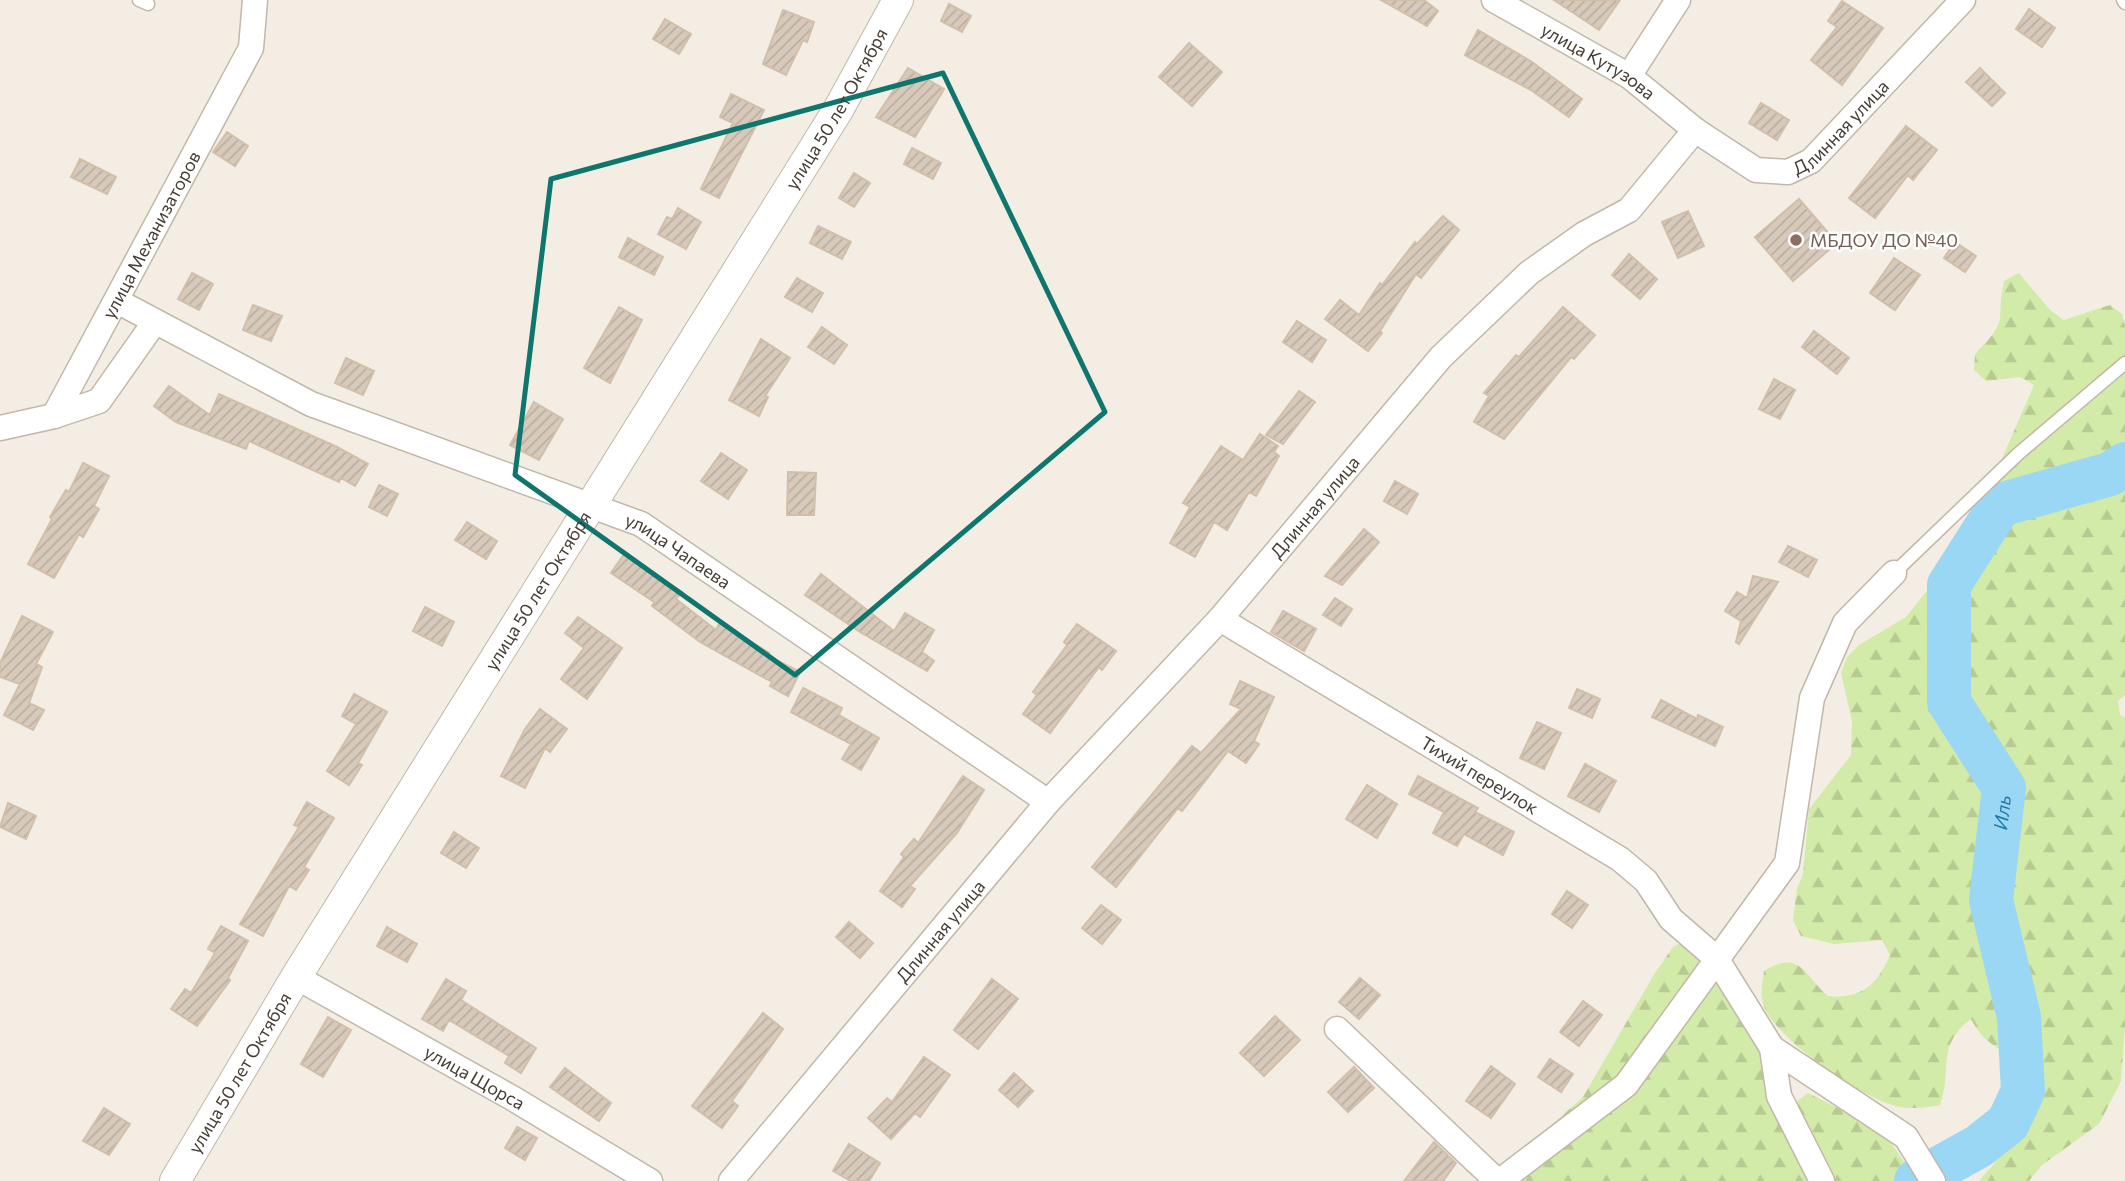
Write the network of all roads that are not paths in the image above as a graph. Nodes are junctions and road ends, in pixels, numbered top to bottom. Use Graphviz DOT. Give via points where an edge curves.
graph roads {
  1 [pos="255,0"];
  2 [pos="898,0"];
  3 [pos="1494,0"];
  4 [pos="1678,0"];
  5 [pos="1963,0"];
  6 [pos="1629,76"];
  7 [pos="1695,130"];
  8 [pos="117,301"];
  9 [pos="154,323"];
  10 [pos="2125,363"];
  11 [pos="54,416"];
  12 [pos="0,428"];
  13 [pos="589,507"];
  14 [pos="1894,573"];
  15 [pos="1220,620"];
  16 [pos="1048,802"];
  17 [pos="1716,958"];
  18 [pos="296,977"];
  19 [pos="1337,1029"];
  20 [pos="1772,1048"];
  21 [pos="176,1181"];
  22 [pos="650,1181"];
  23 [pos="731,1181"];
  24 [pos="1499,1181"];
  25 [pos="1822,1181"];
  26 [pos="1933,1181"];
  1 -- 8 [label="street, улица Механизаторов" via="251,48"];
  2 -- 13 [label="street, улица 50 лет Октября" via="838,110"];
  3 -- 6 [label="street, улица Кутузова"];
  4 -- 6 [label="street"];
  5 -- 7 [label="street, Длинная улица" via="1811,161 1788,172 1756,170"];
  6 -- 7 [label="street, улица Кутузова"];
  7 -- 15 [label="street, Длинная улица" via="1629,210 1584,234 1529,273 1441,357"];
  8 -- 9 [label="street, улица Чапаева"];
  8 -- 11 [label="street, улица Механизаторов"];
  9 -- 11 [label="street" via="99,401"];
  9 -- 13 [label="street, улица Чапаева" via="311,404"];
  10 -- 14 [label="lane" via="2018,454"];
  11 -- 12 [label="street"];
  13 -- 16 [label="street, улица Чапаева" via="641,524"];
  13 -- 18 [label="street, улица 50 лет Октября"];
  14 -- 17 [label="street" via="1845,623 1812,698 1787,863"];
  15 -- 16 [label="street, Длинная улица"];
  15 -- 17 [label="street, Тихий переулок" via="1620,859 1646,881 1671,919"];
  16 -- 23 [label="street, Длинная улица"];
  17 -- 20 [label="street, Тихий переулок"];
  17 -- 24 [label="street" via="1626,1086"];
  18 -- 21 [label="street, улица 50 лет Октября"];
  18 -- 22 [label="street, улица Щорса"];
  19 -- 24 [label="street"];
  20 -- 25 [label="street" via="1779,1096"];
  20 -- 26 [label="street" via="1906,1137"];
}
